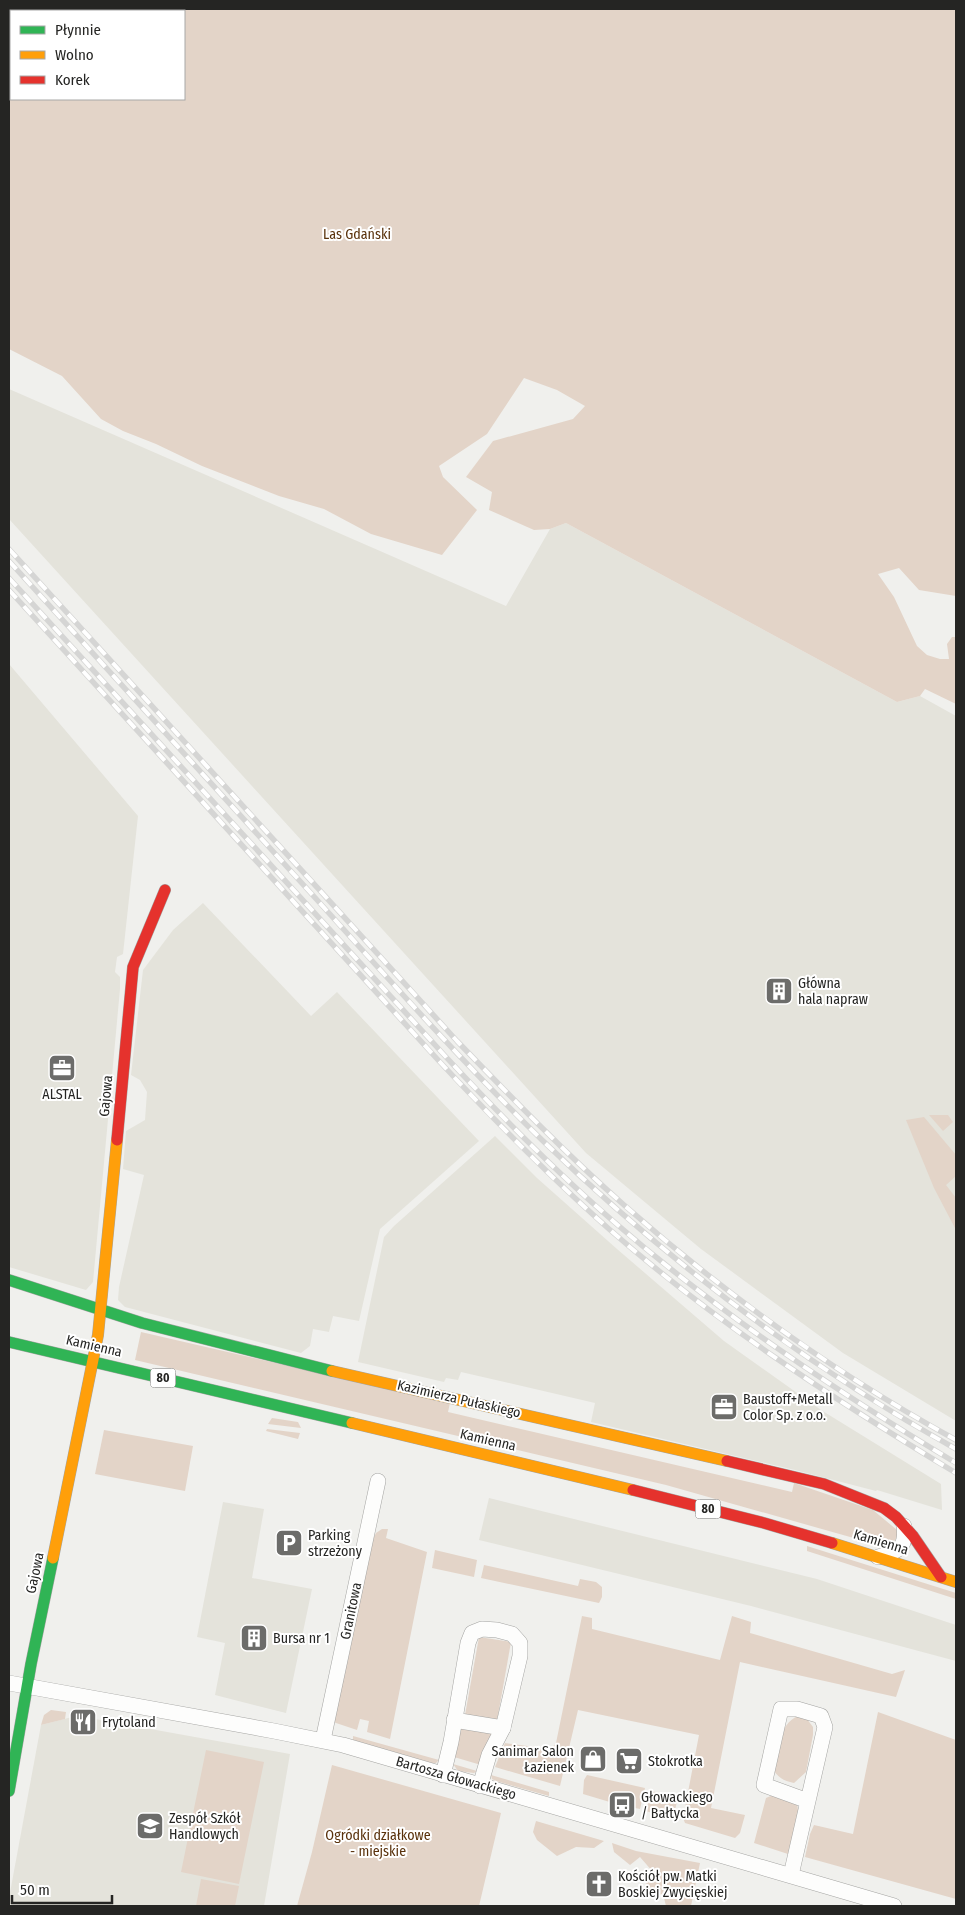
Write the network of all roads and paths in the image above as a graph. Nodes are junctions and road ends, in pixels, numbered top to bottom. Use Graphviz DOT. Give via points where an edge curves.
graph roads {
  1 [pos="164,890"];
  2 [pos="9,1280"];
  3 [pos="101,1311"];
  4 [pos="9,1342"];
  5 [pos="94,1362"];
  6 [pos="378,1481"];
  7 [pos="904,1526"];
  8 [pos="878,1557"];
  9 [pos="941,1577"];
  10 [pos="956,1582"];
  11 [pos="9,1683"];
  12 [pos="27,1687"];
  13 [pos="454,1720"];
  14 [pos="504,1728"];
  15 [pos="323,1740"];
  16 [pos="443,1775"];
  17 [pos="480,1786"];
  18 [pos="9,1791"];
  19 [pos="808,1800"];
  20 [pos="791,1875"];
  21 [pos="894,1906"];
  1 -- 3 [label="street, Gajowa" via="133,967"];
  2 -- 3 [label="street, Kazimierza Pułaskiego"];
  3 -- 5 [label="street, Gajowa"];
  3 -- 7 [label="street, Kazimierza Pułaskiego" via="315,1367 824,1484 884,1508"];
  4 -- 5 [label="street, Kamienna / 80"];
  5 -- 8 [label="street, Kamienna / 80" via="764,1523"];
  5 -- 12 [label="street, Gajowa"];
  6 -- 15 [label="street, Granitowa"];
  7 -- 8 [label="street" via="903,1546"];
  7 -- 9 [label="street, Kazimierza Pułaskiego"];
  8 -- 9 [label="street, Kamienna / 80"];
  9 -- 10 [label="street, Kamienna / 80"];
  11 -- 12 [label="street, Bartosza Głowackiego"];
  12 -- 15 [label="street, Bartosza Głowackiego"];
  12 -- 18 [label="street, Gajowa"];
  13 -- 14 [label="street"];
  13 -- 14 [label="street" via="472,1633 482,1629 497,1630 512,1634 520,1643"];
  13 -- 16 [label="street"];
  14 -- 17 [label="street" via="489,1755"];
  15 -- 16 [label="street, Bartosza Głowackiego"];
  16 -- 17 [label="street, Bartosza Głowackiego"];
  17 -- 20 [label="street, Bartosza Głowackiego"];
  19 -- 19 [label="street" via="825,1727 821,1716 780,1708 764,1785"];
  19 -- 20 [label="street"];
  20 -- 21 [label="street, Bartosza Głowackiego"];
}
